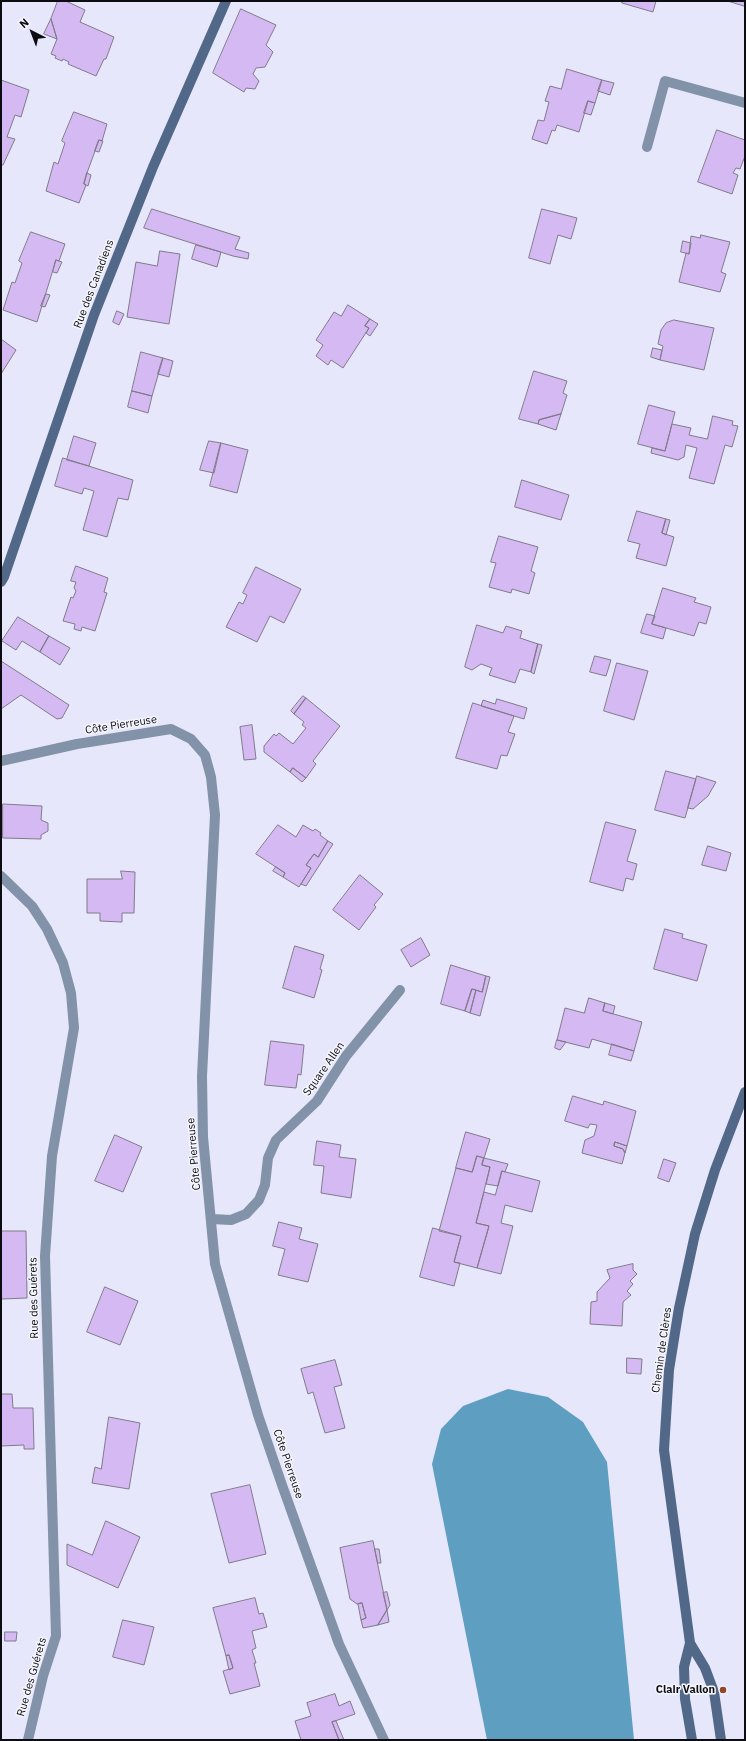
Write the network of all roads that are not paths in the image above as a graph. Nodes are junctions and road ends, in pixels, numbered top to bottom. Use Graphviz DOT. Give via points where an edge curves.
graph roads {
  1 [pos="226,1"];
  2 [pos="745,103"];
  3 [pos="647,147"];
  4 [pos="1,582"];
  5 [pos="1,761"];
  6 [pos="1,876"];
  7 [pos="400,990"];
  8 [pos="745,1092"];
  9 [pos="212,1219"];
  10 [pos="690,1643"];
  11 [pos="28,1740"];
  12 [pos="384,1740"];
  13 [pos="692,1740"];
  14 [pos="722,1740"];
  1 -- 4 [label="street, Rue des Canadiens" via="153,167 94,315"];
  2 -- 3 [label="street" via="665,81"];
  5 -- 9 [label="street, Côte Pierreuse" via="77,744 171,729 191,739 205,755 211,777 215,815 202,1076 202,1137"];
  6 -- 11 [label="street, Rue des Guérets" via="32,906 47,929 63,963 71,993 74,1028 52,1156 45,1256 56,1636 43,1676"];
  7 -- 9 [label="street, Square Allen" via="346,1056 317,1101 276,1140 268,1158 265,1185 259,1200 246,1214 231,1220"];
  8 -- 10 [label="street, Chemin de Clères" via="715,1170 696,1234 679,1308 669,1370 664,1450"];
  9 -- 12 [label="street, Côte Pierreuse" via="215,1264 258,1415 339,1644"];
  10 -- 13 [label="street, Chemin de Clères" via="684,1667 685,1699"];
  10 -- 14 [label="street, Chemin de Clères" via="705,1668 714,1692"];
}
